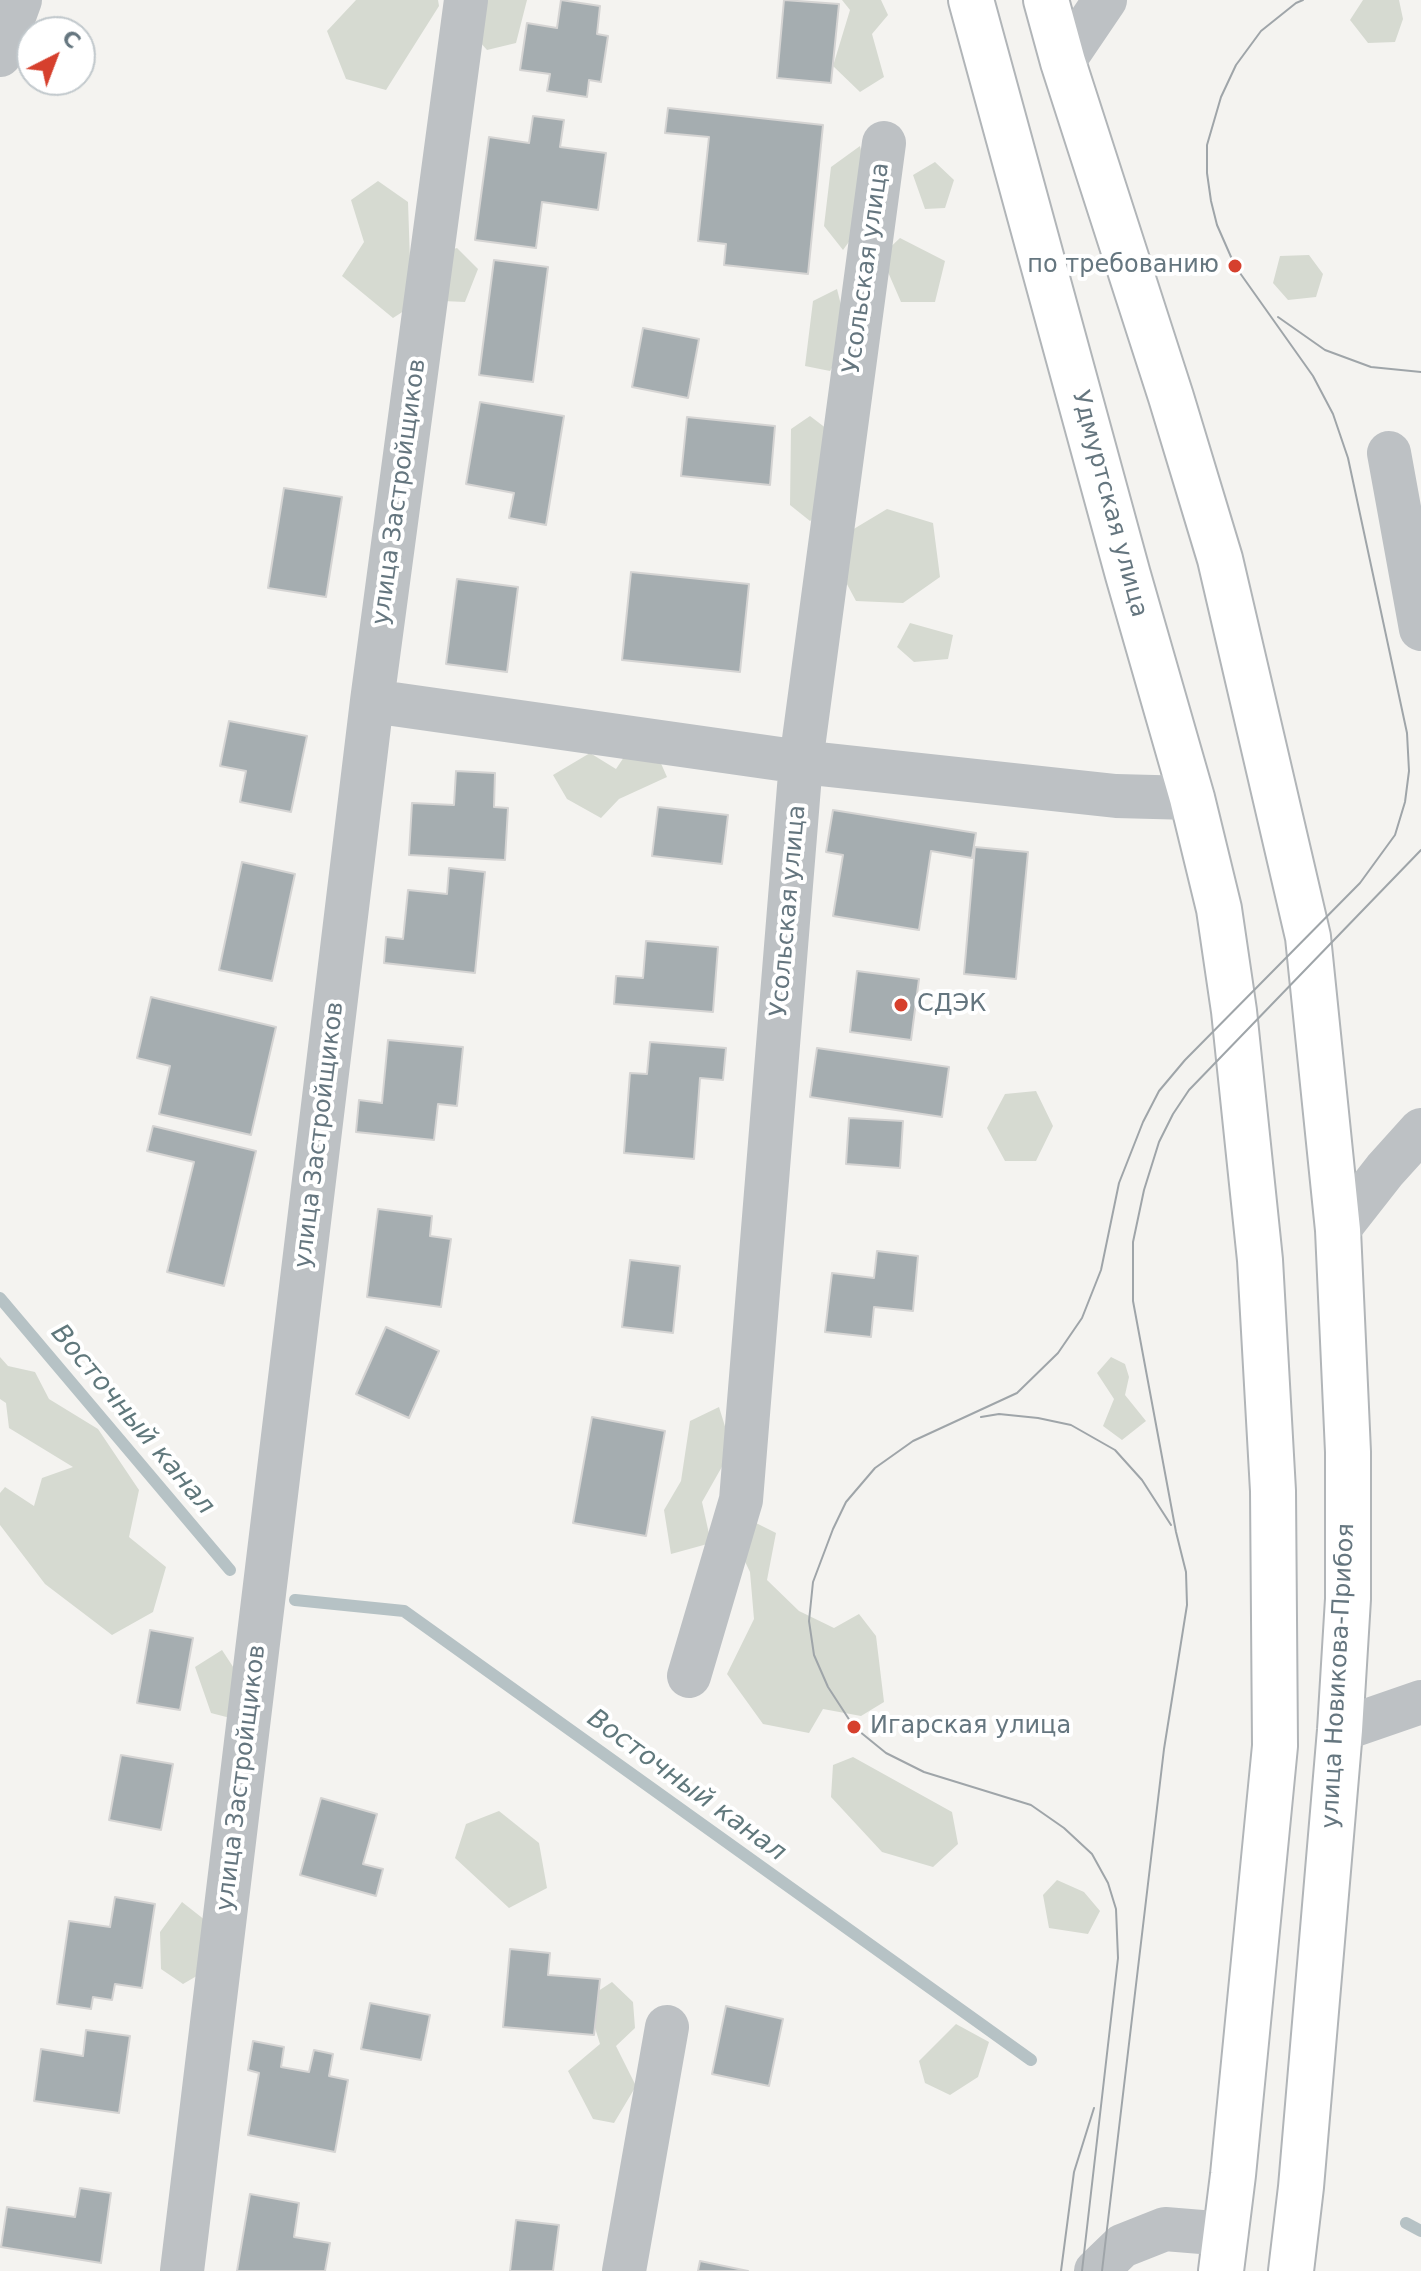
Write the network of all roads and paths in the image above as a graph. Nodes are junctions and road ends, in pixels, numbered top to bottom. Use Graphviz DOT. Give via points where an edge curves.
graph roads {
  1 [pos="20,0"];
  2 [pos="466,0"];
  3 [pos="971,0"];
  4 [pos="1046,0"];
  5 [pos="1105,0"];
  6 [pos="0,55"];
  7 [pos="1063,62"];
  8 [pos="884,143"];
  9 [pos="1389,453"];
  10 [pos="1421,629"];
  11 [pos="372,701"];
  12 [pos="801,762"];
  13 [pos="1192,798"];
  14 [pos="1421,1130"];
  15 [pos="1338,1230"];
  16 [pos="689,1676"];
  17 [pos="1421,1702"];
  18 [pos="1340,1730"];
  19 [pos="667,2027"];
  20 [pos="1224,2252"];
  21 [pos="182,2271"];
  22 [pos="624,2271"];
  23 [pos="1096,2271"];
  24 [pos="1291,2271"];
  1 -- 6 [label="street"];
  2 -- 11 [label="street, улица Застройщиков"];
  3 -- 13 [label="main road, Удмуртская улица"];
  4 -- 7 [label="main road"];
  5 -- 7 [label="street"];
  7 -- 15 [label="main road, улица Новикова-Прибоя" via="1220,559 1308,937"];
  8 -- 12 [label="street, Усольская улица"];
  9 -- 10 [label="street"];
  11 -- 12 [label="street"];
  11 -- 21 [label="street, улица Застройщиков"];
  12 -- 13 [label="street" via="1116,796"];
  12 -- 16 [label="street, Усольская улица" via="741,1500"];
  13 -- 20 [label="main road, Удмуртская улица" via="1219,909 1234,1011 1260,1260 1273,1491 1275,1746"];
  14 -- 15 [label="street"];
  15 -- 18 [label="main road, улица Новикова-Прибоя" via="1348,1452 1348,1599"];
  17 -- 18 [label="street"];
  18 -- 24 [label="main road, улица Новикова-Прибоя"];
  19 -- 22 [label="street"];
  20 -- 23 [label="street" via="1165,2229 1122,2246"];
}
